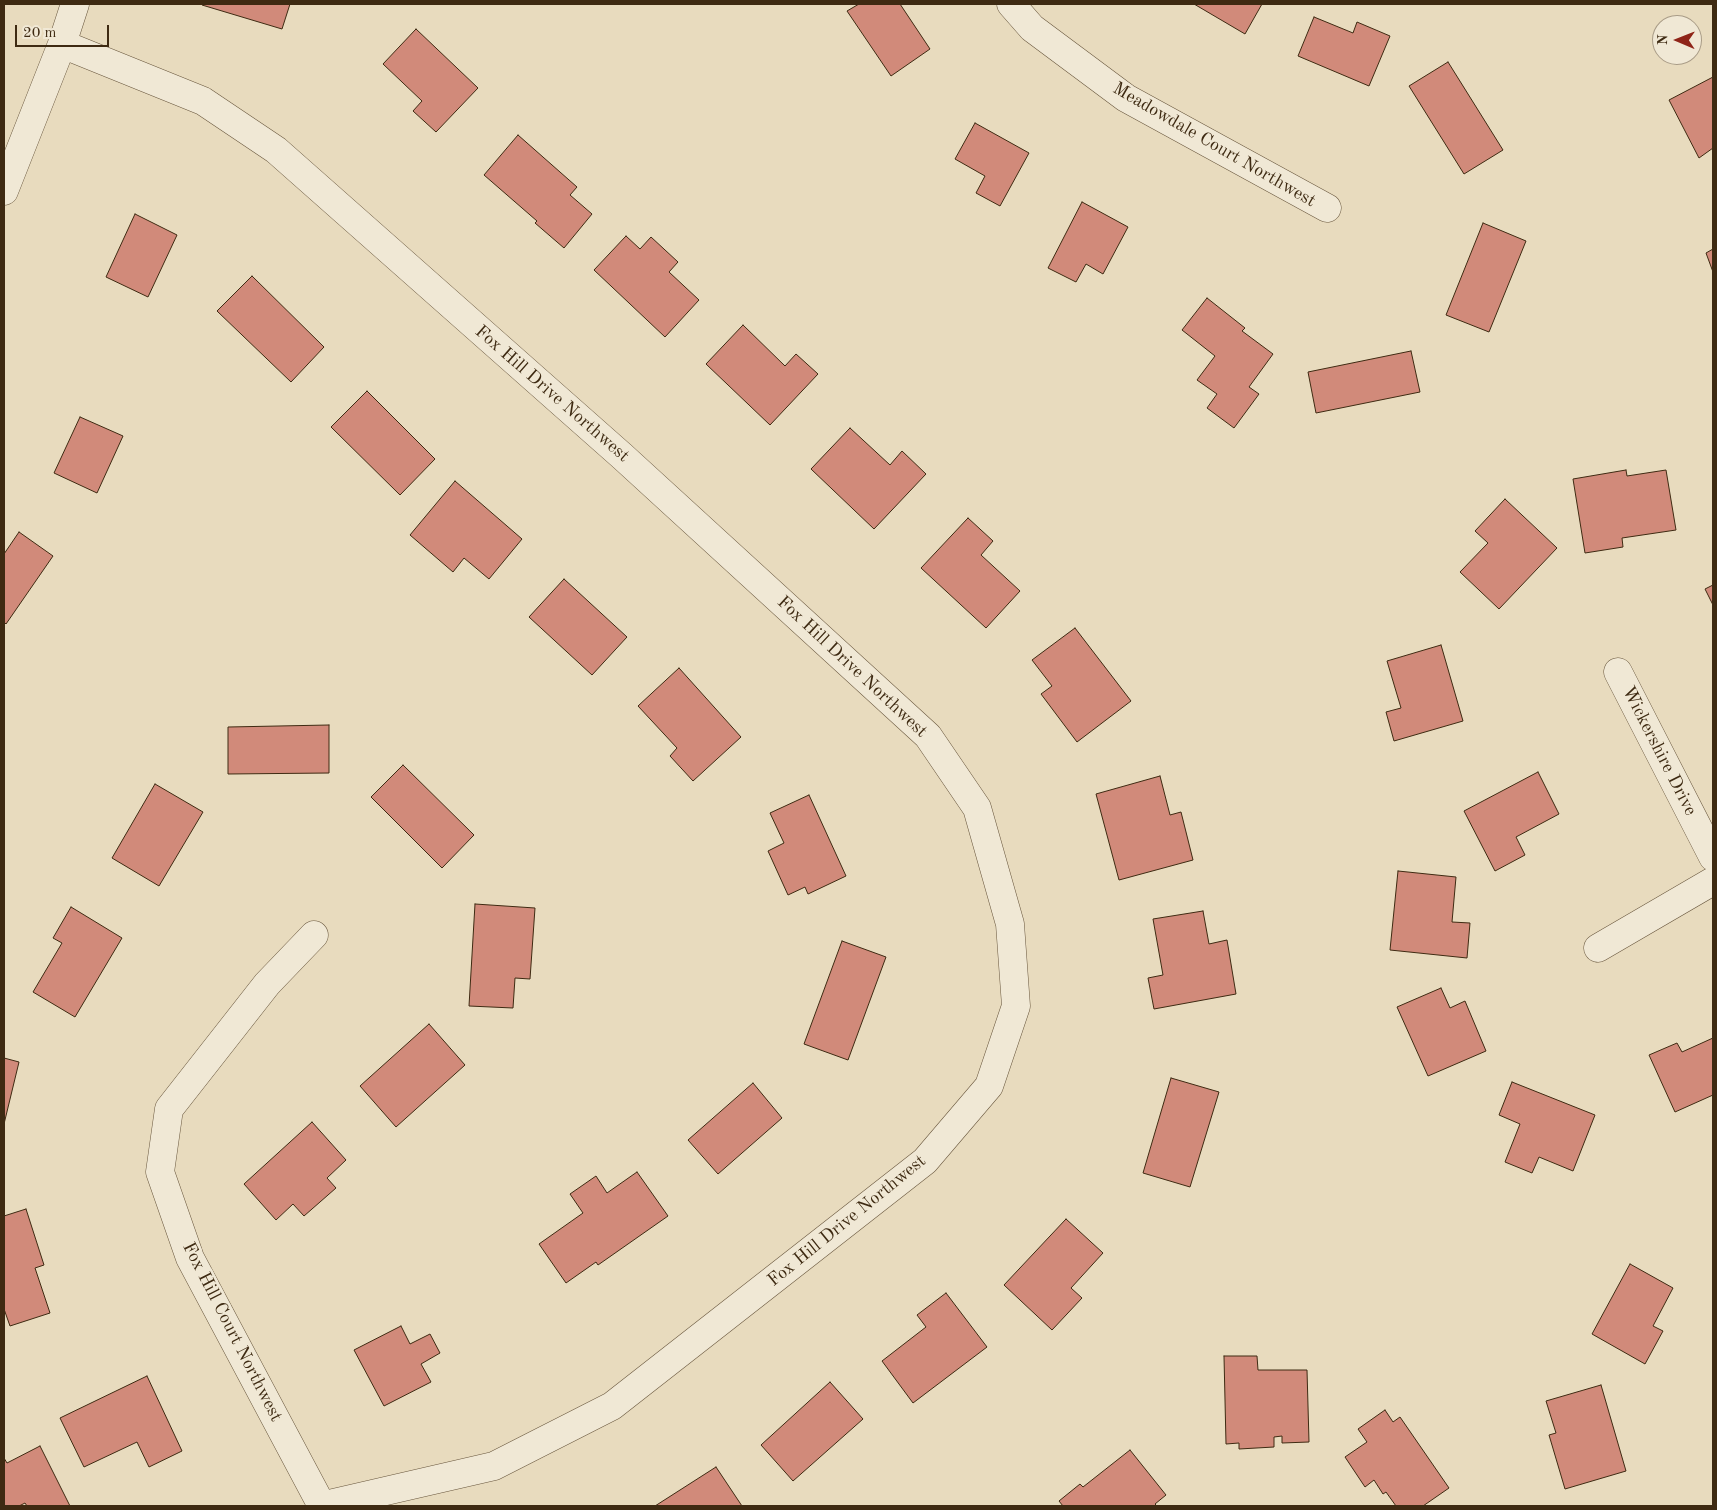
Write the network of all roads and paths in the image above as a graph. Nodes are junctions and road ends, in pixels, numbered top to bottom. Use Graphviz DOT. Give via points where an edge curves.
graph roads {
  1 [pos="75,4"];
  2 [pos="1011,4"];
  3 [pos="62,44"];
  4 [pos="4,191"];
  5 [pos="1326,208"];
  6 [pos="1618,672"];
  7 [pos="1713,857"];
  8 [pos="1713,881"];
  9 [pos="314,935"];
  10 [pos="1598,948"];
  11 [pos="321,1506"];
  1 -- 3 [label="street"];
  2 -- 5 [label="street, Meadowdale Court Northwest" via="1032,28 1126,98"];
  3 -- 4 [label="street"];
  3 -- 11 [label="street, Fox Hill Drive Northwest" via="203,101 276,150 622,456 921,729 978,808 1010,924 1016,1006 989,1086 925,1162 612,1406 494,1466"];
  6 -- 7 [label="street, Wickershire Drive"];
  8 -- 10 [label="street"];
  9 -- 11 [label="street, Fox Hill Court Northwest" via="267,984 169,1109 160,1172 190,1258"];
}
